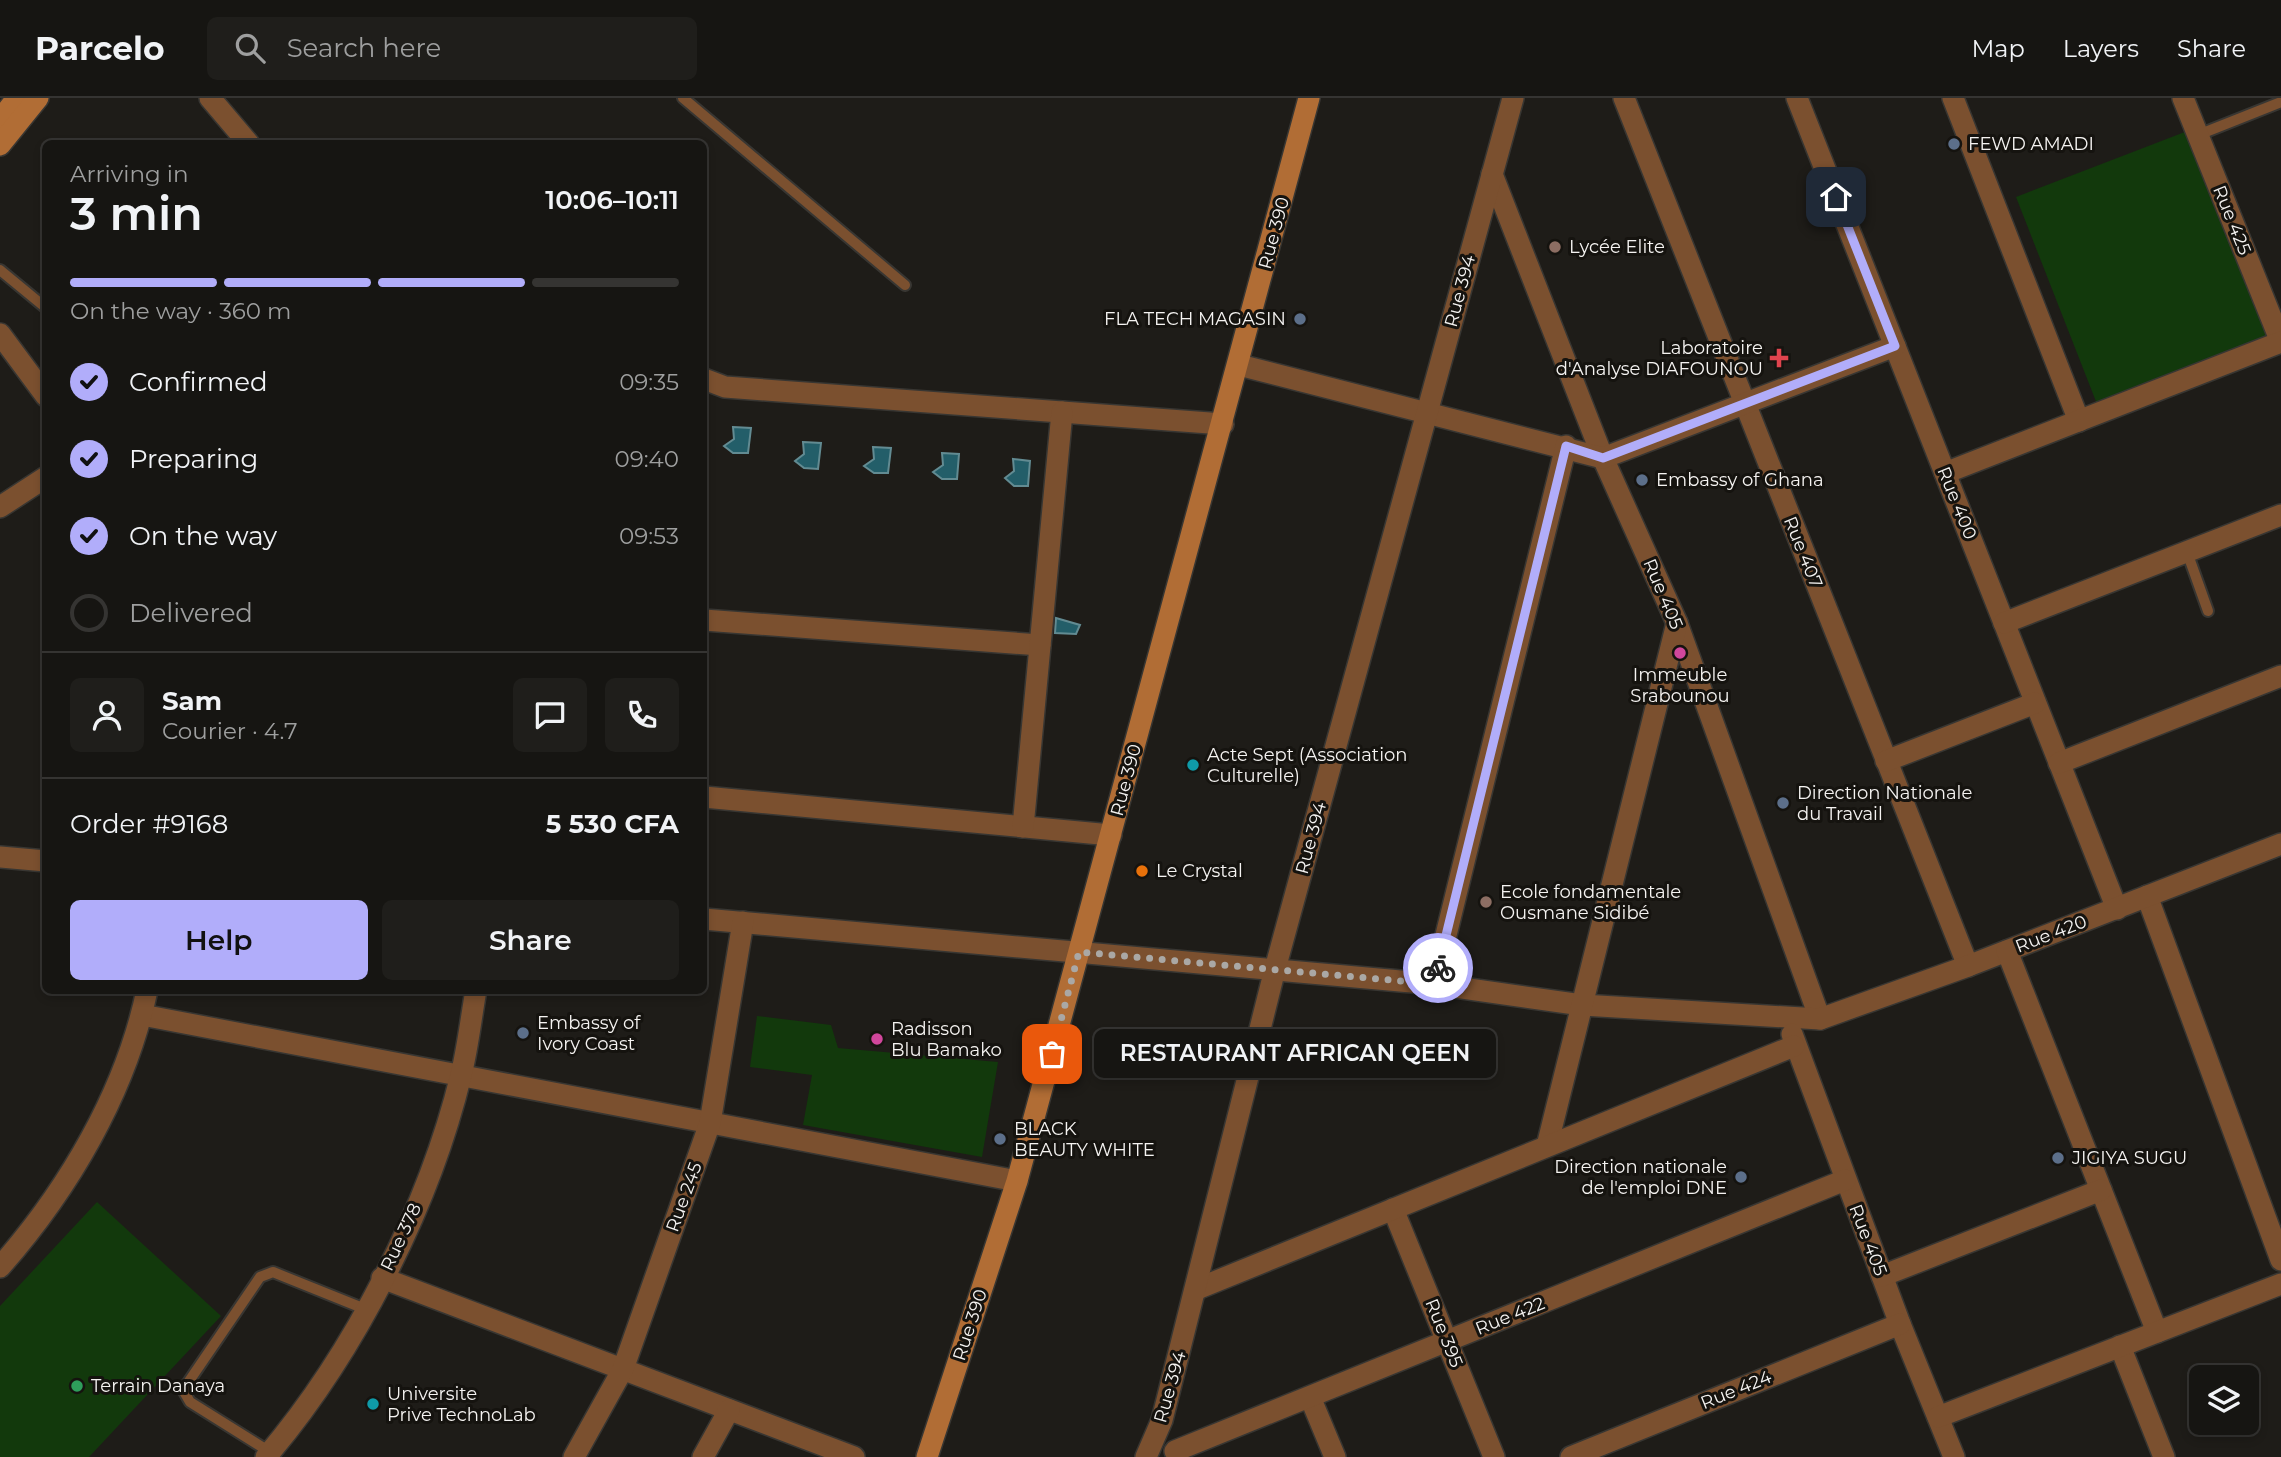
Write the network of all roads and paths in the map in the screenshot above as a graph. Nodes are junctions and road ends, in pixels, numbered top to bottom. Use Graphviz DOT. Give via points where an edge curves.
graph roads {
  1 [pos="17,98"];
  2 [pos="38,98"];
  3 [pos="210,98"];
  4 [pos="683,98"];
  5 [pos="1309,98"];
  6 [pos="1513,98"];
  7 [pos="1624,98"];
  8 [pos="1797,98"];
  9 [pos="1953,98"];
  10 [pos="2183,98"];
  11 [pos="2281,102"];
  12 [pos="0,120"];
  13 [pos="2198,135"];
  14 [pos="246,140"];
  15 [pos="0,145"];
  16 [pos="1492,174"];
  17 [pos="0,270"];
  18 [pos="905,285"];
  19 [pos="42,305"];
  20 [pos="0,334"];
  21 [pos="2281,342"];
  22 [pos="1895,346"];
  23 [pos="1239,365"];
  24 [pos="707,380"];
  25 [pos="42,391"];
  26 [pos="1744,405"];
  27 [pos="1427,411"];
  28 [pos="1062,412"];
  29 [pos="2079,421"];
  30 [pos="1223,424"];
  31 [pos="1566,446"];
  32 [pos="1603,458"];
  33 [pos="1945,473"];
  34 [pos="42,480"];
  35 [pos="0,507"];
  36 [pos="2281,515"];
  37 [pos="2187,552"];
  38 [pos="2208,611"];
  39 [pos="707,620"];
  40 [pos="1677,623"];
  41 [pos="2004,624"];
  42 [pos="1040,645"];
  43 [pos="2281,676"];
  44 [pos="2035,702"];
  45 [pos="1886,761"];
  46 [pos="2059,763"];
  47 [pos="707,797"];
  48 [pos="1023,827"];
  49 [pos="1111,835"];
  50 [pos="2281,844"];
  51 [pos="0,857"];
  52 [pos="42,861"];
  53 [pos="2147,897"];
  54 [pos="2117,909"];
  55 [pos="707,919"];
  56 [pos="743,922"];
  57 [pos="2007,951"];
  58 [pos="1079,952"];
  59 [pos="1968,966"];
  60 [pos="1275,969"];
  61 [pos="1434,984"];
  62 [pos="146,994"];
  63 [pos="475,994"];
  64 [pos="1582,1005"];
  65 [pos="142,1015"];
  66 [pos="1820,1019"];
  67 [pos="1788,1020"];
  68 [pos="1794,1046"];
  69 [pos="461,1075"];
  70 [pos="710,1123"];
  71 [pos="1547,1146"];
  72 [pos="1845,1180"];
  73 [pos="1017,1181"];
  74 [pos="2101,1190"];
  75 [pos="1393,1209"];
  76 [pos="2281,1260"];
  77 [pos="0,1267"];
  78 [pos="1882,1276"];
  79 [pos="382,1278"];
  80 [pos="2281,1283"];
  81 [pos="1196,1289"];
  82 [pos="365,1309"];
  83 [pos="1900,1324"];
  84 [pos="2157,1332"];
  85 [pos="1447,1341"];
  86 [pos="2120,1346"];
  87 [pos="623,1369"];
  88 [pos="1310,1397"];
  89 [pos="729,1410"];
  90 [pos="1938,1417"];
  91 [pos="1162,1420"];
  92 [pos="1176,1454"];
  93 [pos="271,1455"];
  94 [pos="574,1457"];
  95 [pos="704,1457"];
  96 [pos="854,1457"];
  97 [pos="927,1457"];
  98 [pos="1146,1457"];
  99 [pos="1335,1457"];
  100 [pos="1494,1457"];
  101 [pos="1572,1457"];
  102 [pos="1954,1457"];
  103 [pos="2164,1457"];
  1 -- 12 [label="street"];
  2 -- 15 [label="street"];
  3 -- 14 [label="street"];
  4 -- 18 [label="lane"];
  5 -- 23 [label="street, Rue 390"];
  6 -- 16 [label="street, Rue 394"];
  7 -- 26 [label="street, Rue 407"];
  8 -- 22 [label="street, Rue 400"];
  9 -- 29 [label="street"];
  10 -- 13 [label="street, Rue 425"];
  11 -- 13 [label="lane"];
  13 -- 21 [label="street, Rue 425"];
  16 -- 27 [label="street, Rue 394"];
  16 -- 32 [label="street, Rue 405"];
  17 -- 19 [label="lane"];
  20 -- 25 [label="street"];
  21 -- 29 [label="street"];
  22 -- 26 [label="street"];
  22 -- 33 [label="street, Rue 400"];
  23 -- 27 [label="street"];
  23 -- 30 [label="street, Rue 390"];
  24 -- 28 [label="street" via="725,387"];
  26 -- 32 [label="street"];
  26 -- 45 [label="street, Rue 407"];
  27 -- 31 [label="street"];
  27 -- 60 [label="street, Rue 394"];
  28 -- 30 [label="street"];
  28 -- 42 [label="street"];
  29 -- 33 [label="street"];
  30 -- 49 [label="street, Rue 390"];
  31 -- 32 [label="street"];
  31 -- 61 [label="street"];
  32 -- 40 [label="street, Rue 405"];
  33 -- 41 [label="street, Rue 400"];
  34 -- 35 [label="street"];
  36 -- 37 [label="street"];
  37 -- 38 [label="lane"];
  37 -- 41 [label="street"];
  39 -- 42 [label="street"];
  40 -- 64 [label="street"];
  40 -- 66 [label="street, Rue 405"];
  41 -- 44 [label="street, Rue 400"];
  42 -- 48 [label="street"];
  43 -- 46 [label="street"];
  44 -- 45 [label="street"];
  44 -- 46 [label="street, Rue 400"];
  45 -- 59 [label="street, Rue 407"];
  46 -- 54 [label="street, Rue 400"];
  47 -- 48 [label="street"];
  48 -- 49 [label="street"];
  49 -- 58 [label="street, Rue 390"];
  50 -- 53 [label="street, Rue 420"];
  51 -- 52 [label="street"];
  53 -- 54 [label="street, Rue 420"];
  53 -- 76 [label="street"];
  54 -- 57 [label="street, Rue 420"];
  55 -- 56 [label="street, Rue 420"];
  56 -- 58 [label="street, Rue 420"];
  56 -- 70 [label="street, Rue 245"];
  57 -- 59 [label="street, Rue 420"];
  57 -- 74 [label="street"];
  58 -- 60 [label="street, Rue 420"];
  58 -- 73 [label="street, Rue 390"];
  59 -- 66 [label="street, Rue 420"];
  60 -- 61 [label="street, Rue 420"];
  60 -- 81 [label="street, Rue 394"];
  61 -- 64 [label="street, Rue 420"];
  62 -- 65 [label="street"];
  63 -- 69 [label="street, Rue 378"];
  64 -- 67 [label="street, Rue 420"];
  64 -- 71 [label="street"];
  65 -- 69 [label="street"];
  65 -- 77 [label="street" via="113,1093 75,1167 28,1236"];
  66 -- 67 [label="street, Rue 420"];
  67 -- 68 [label="street, Rue 405"];
  68 -- 71 [label="street"];
  68 -- 72 [label="street, Rue 405"];
  69 -- 70 [label="street"];
  69 -- 79 [label="street, Rue 378" via="425,1185"];
  70 -- 73 [label="street"];
  70 -- 87 [label="street, Rue 245"];
  71 -- 75 [label="street"];
  72 -- 78 [label="street, Rue 405"];
  72 -- 85 [label="street, Rue 422"];
  73 -- 97 [label="street, Rue 390"];
  74 -- 78 [label="street"];
  74 -- 84 [label="street"];
  75 -- 81 [label="street"];
  75 -- 85 [label="street, Rue 395"];
  78 -- 83 [label="street, Rue 405"];
  79 -- 82 [label="street, Rue 378"];
  79 -- 87 [label="street"];
  80 -- 84 [label="street"];
  81 -- 91 [label="street, Rue 394"];
  82 -- 93 [label="street, Rue 378" via="333,1366"];
  82 -- 93 [label="lane" via="274,1272 260,1277 183,1390 190,1402"];
  83 -- 90 [label="street, Rue 405"];
  83 -- 101 [label="street, Rue 424"];
  84 -- 86 [label="street"];
  85 -- 88 [label="street, Rue 422"];
  85 -- 100 [label="street, Rue 395"];
  86 -- 90 [label="street"];
  86 -- 103 [label="street"];
  87 -- 89 [label="street"];
  87 -- 94 [label="street, Rue 245"];
  88 -- 92 [label="street, Rue 422"];
  88 -- 99 [label="street"];
  89 -- 95 [label="street"];
  89 -- 96 [label="street"];
  90 -- 102 [label="street, Rue 405"];
  91 -- 92 [label="street"];
  91 -- 98 [label="street, Rue 394"];
}
